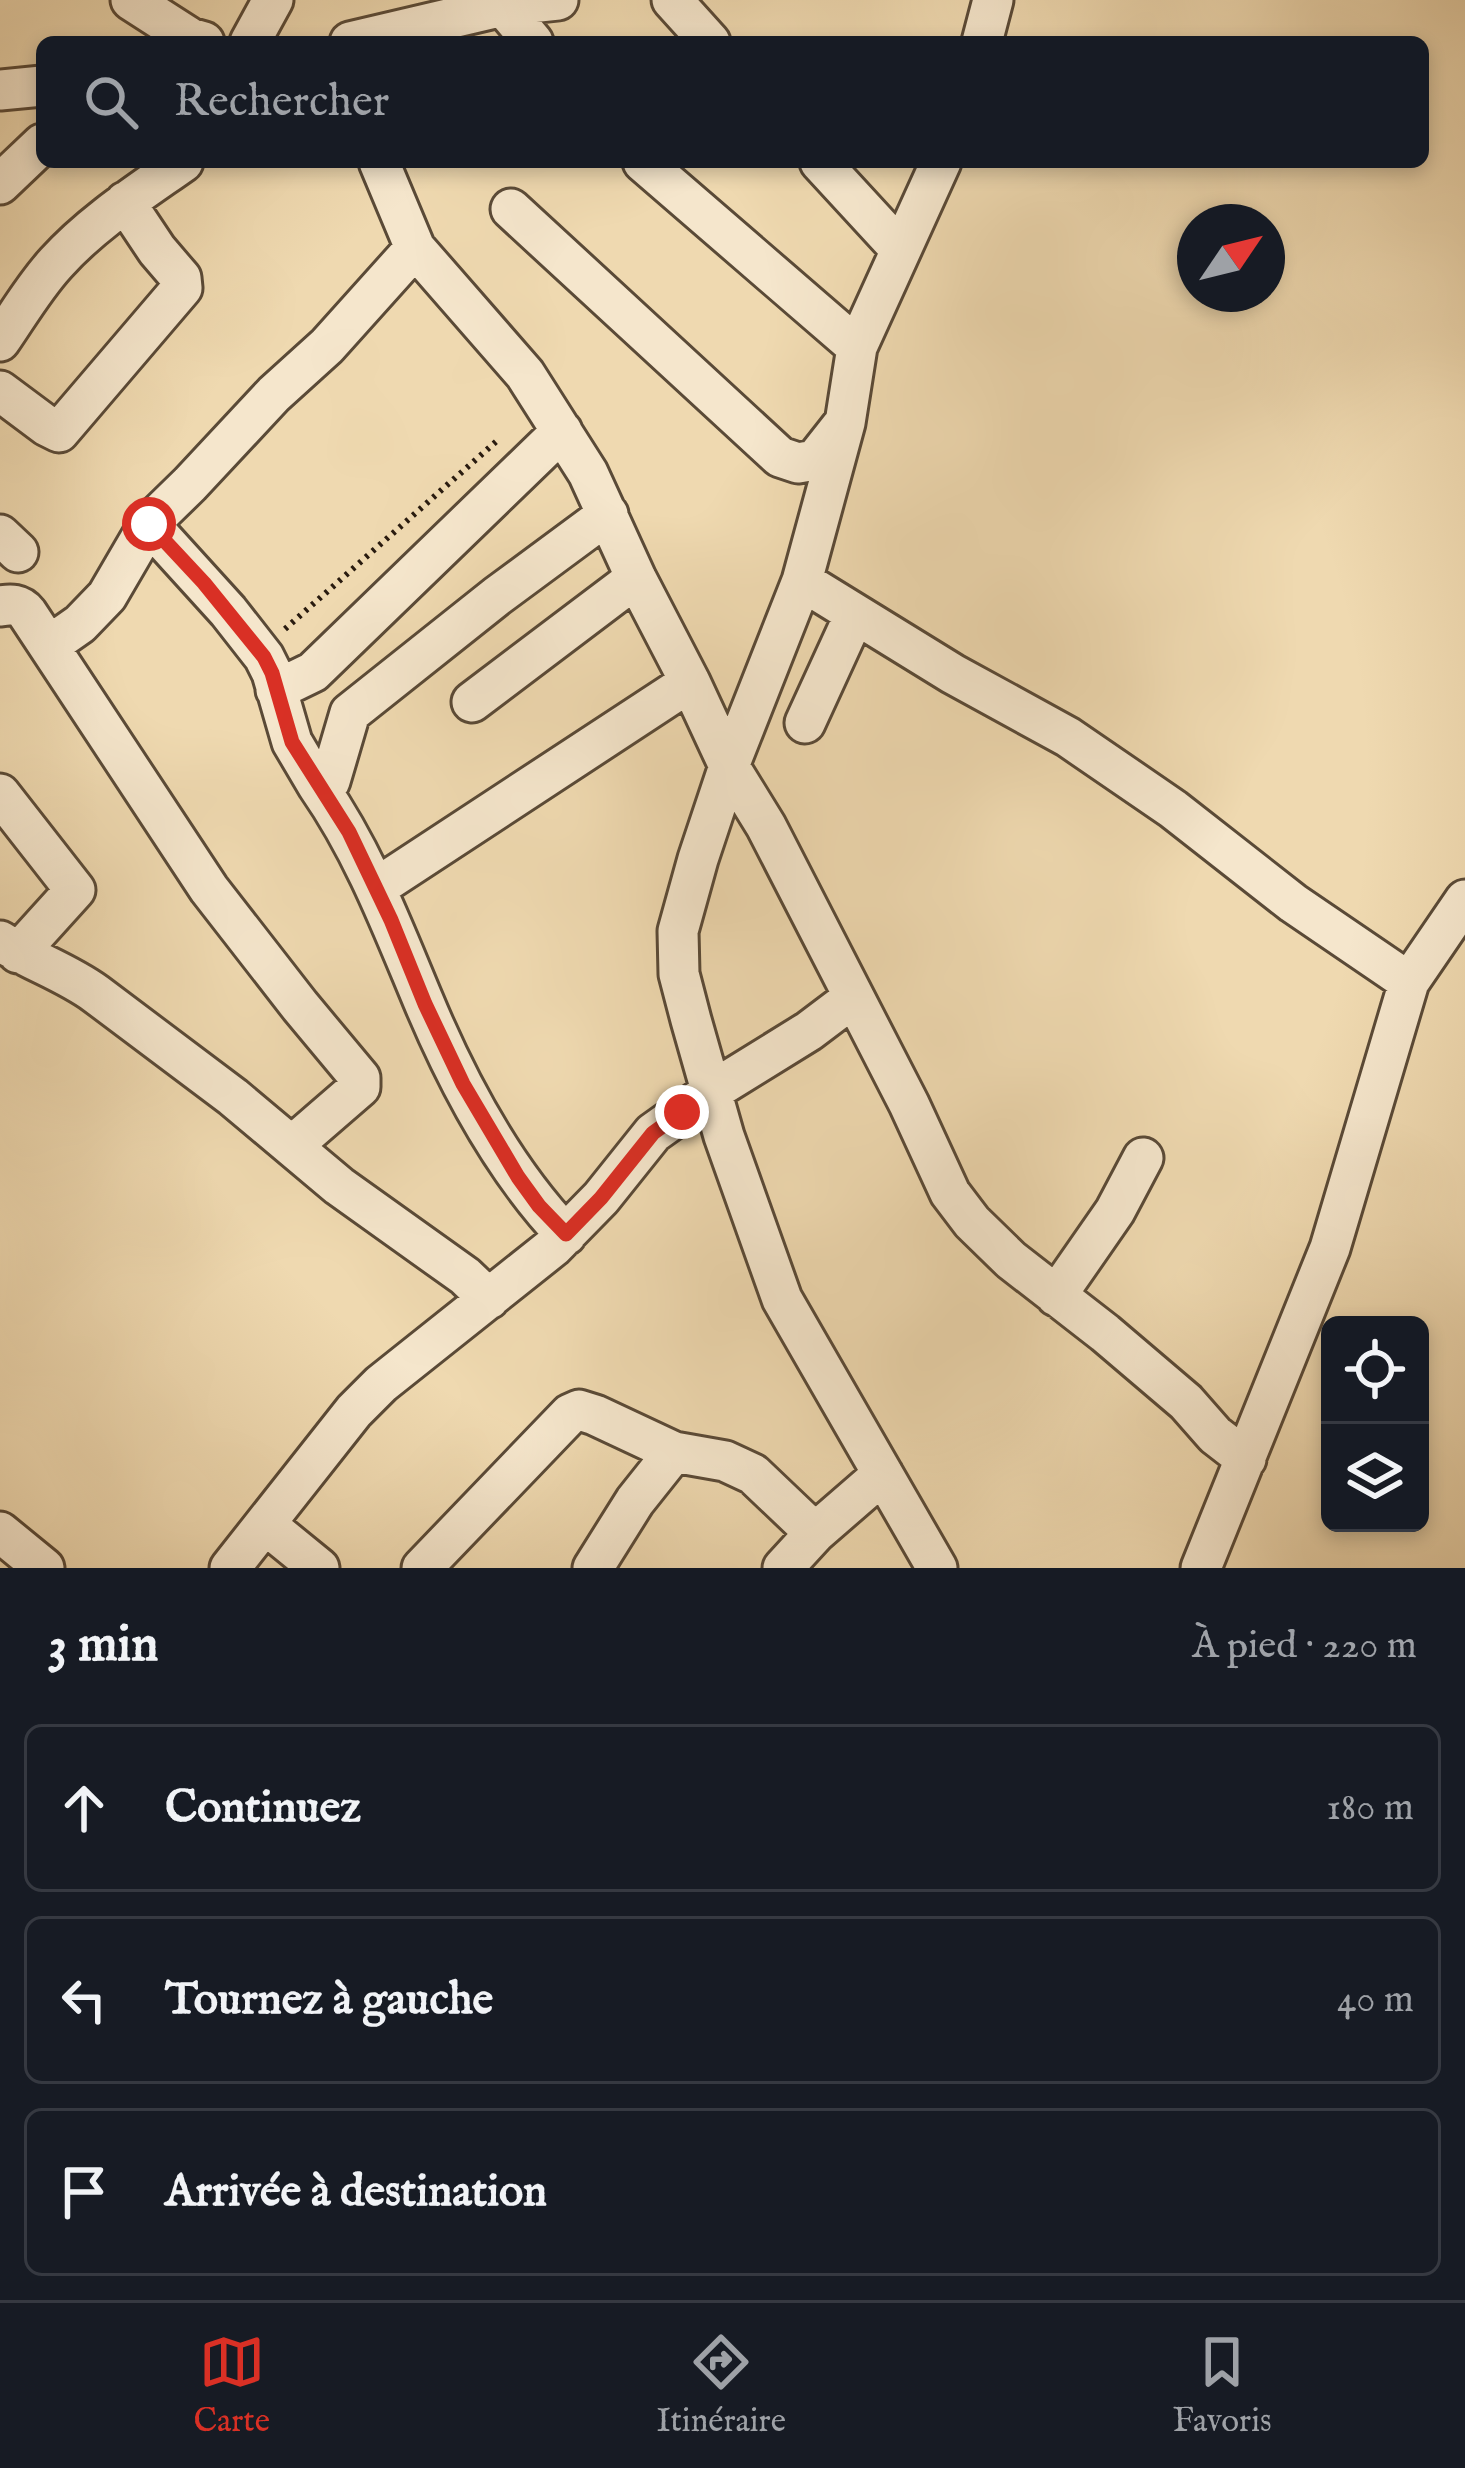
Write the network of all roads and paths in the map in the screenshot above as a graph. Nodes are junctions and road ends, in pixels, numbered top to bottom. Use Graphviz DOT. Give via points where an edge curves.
graph roads {
  1 [pos="131,0"];
  2 [pos="273,0"];
  3 [pos="558,0"];
  4 [pos="672,0"];
  5 [pos="993,0"];
  6 [pos="504,3"];
  7 [pos="182,36"];
  8 [pos="253,36"];
  9 [pos="374,36"];
  10 [pos="529,36"];
  11 [pos="705,36"];
  12 [pos="984,36"];
  13 [pos="36,87"];
  14 [pos="0,90"];
  15 [pos="36,150"];
  16 [pos="174,168"];
  17 [pos="382,168"];
  18 [pos="650,168"];
  19 [pos="826,168"];
  20 [pos="938,168"];
  21 [pos="0,184"];
  22 [pos="125,202"];
  23 [pos="512,209"];
  24 [pos="415,248"];
  25 [pos="901,250"];
  26 [pos="0,341"];
  27 [pos="857,347"];
  28 [pos="0,392"];
  29 [pos="845,423"];
  30 [pos="562,431"];
  31 [pos="502,437"];
  32 [pos="608,514"];
  33 [pos="149,524"];
  34 [pos="636,578"];
  35 [pos="802,581"];
  36 [pos="0,606"];
  37 [pos="855,614"];
  38 [pos="50,645"];
  39 [pos="259,651"];
  40 [pos="690,682"];
  41 [pos="276,691"];
  42 [pos="472,702"];
  43 [pos="806,723"];
  44 [pos="729,766"];
  45 [pos="318,786"];
  46 [pos="0,794"];
  47 [pos="376,888"];
  48 [pos="1465,900"];
  49 [pos="9,946"];
  50 [pos="1408,982"];
  51 [pos="854,997"];
  52 [pos="712,1091"];
  53 [pos="292,1145"];
  54 [pos="1143,1158"];
  55 [pos="566,1234"];
  56 [pos="1056,1296"];
  57 [pos="489,1298"];
  58 [pos="674,1452"];
  59 [pos="1246,1459"];
  60 [pos="883,1474"];
  61 [pos="265,1524"];
  62 [pos="0,1532"];
  63 [pos="815,1533"];
  64 [pos="44,1568"];
  65 [pos="230,1568"];
  66 [pos="320,1568"];
  67 [pos="422,1568"];
  68 [pos="592,1568"];
  69 [pos="783,1568"];
  70 [pos="937,1568"];
  71 [pos="1201,1568"];
  1 -- 7 [label="street"];
  2 -- 8 [label="street"];
  3 -- 6 [label="street"];
  4 -- 11 [label="street"];
  5 -- 12 [label="street"];
  6 -- 9 [label="street"];
  6 -- 10 [label="street"];
  13 -- 14 [label="street"];
  15 -- 21 [label="street"];
  16 -- 22 [label="street"];
  17 -- 24 [label="street"];
  18 -- 27 [label="street"];
  19 -- 25 [label="street"];
  20 -- 25 [label="street"];
  22 -- 26 [label="street" via="57,262"];
  22 -- 28 [label="street" via="182,288 59,432"];
  23 -- 29 [label="street" via="780,457 815,460"];
  24 -- 30 [label="street" via="525,374"];
  24 -- 33 [label="street"];
  25 -- 27 [label="street"];
  27 -- 29 [label="street"];
  29 -- 35 [label="street"];
  30 -- 32 [label="street"];
  30 -- 41 [label="street" via="313,673"];
  31 -- 39 [label="path"];
  32 -- 34 [label="street"];
  32 -- 45 [label="street" via="356,708 330,781"];
  33 -- 38 [label="street" via="107,596"];
  33 -- 39 [label="street"];
  34 -- 40 [label="street"];
  34 -- 42 [label="street"];
  35 -- 37 [label="street"];
  35 -- 44 [label="street"];
  36 -- 38 [label="street" via="23,608"];
  37 -- 43 [label="street"];
  37 -- 50 [label="street" via="1068,737"];
  38 -- 53 [label="street" via="209,889 362,1082"];
  39 -- 41 [label="street"];
  40 -- 44 [label="street"];
  40 -- 47 [label="street"];
  41 -- 45 [label="street"];
  44 -- 51 [label="street"];
  44 -- 52 [label="street" via="677,931 679,974"];
  45 -- 47 [label="street"];
  46 -- 49 [label="street" via="75,890"];
  47 -- 55 [label="street" via="463,1084 518,1177"];
  48 -- 50 [label="street"];
  49 -- 53 [label="street" via="78,981"];
  50 -- 59 [label="street" via="1330,1248"];
  51 -- 52 [label="street"];
  51 -- 56 [label="street" via="950,1193 994,1245"];
  52 -- 55 [label="street" via="653,1133"];
  52 -- 60 [label="street" via="782,1299"];
  53 -- 57 [label="street"];
  54 -- 56 [label="street"];
  55 -- 57 [label="street"];
  56 -- 59 [label="street"];
  57 -- 61 [label="street" via="354,1411"];
  58 -- 63 [label="street" via="753,1474"];
  58 -- 67 [label="street" via="575,1411"];
  58 -- 68 [label="street"];
  59 -- 71 [label="street"];
  60 -- 63 [label="street"];
  60 -- 70 [label="street"];
  61 -- 65 [label="street"];
  61 -- 66 [label="street"];
  62 -- 64 [label="street"];
  63 -- 69 [label="street"];
}
